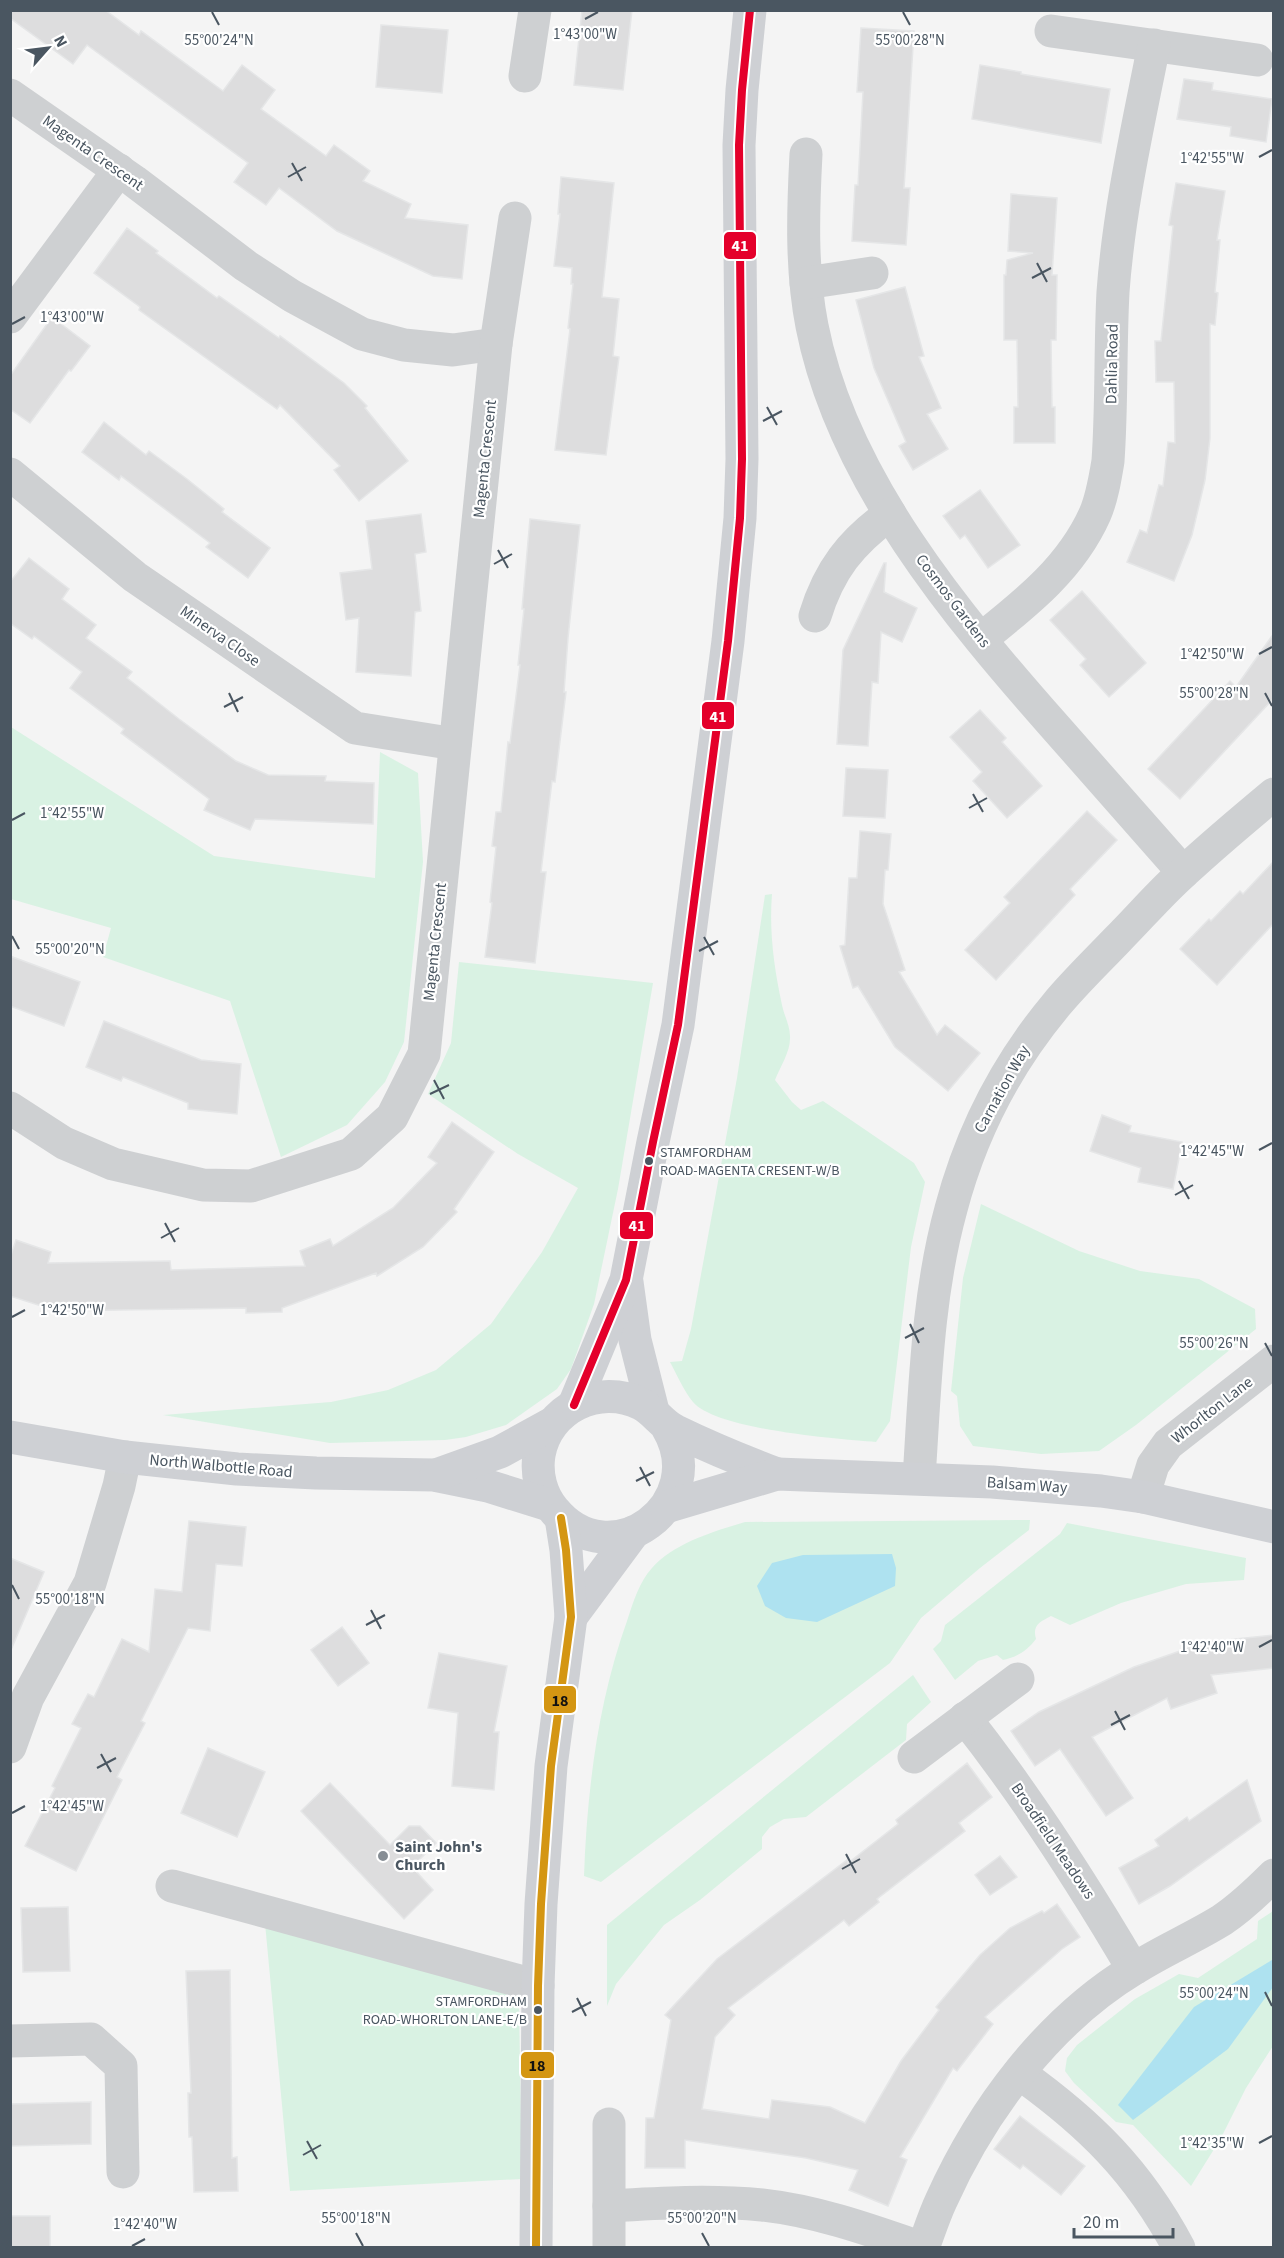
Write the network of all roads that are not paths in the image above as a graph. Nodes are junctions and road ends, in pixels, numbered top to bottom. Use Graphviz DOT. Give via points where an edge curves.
graph roads {
  1 [pos="535,10"];
  2 [pos="750,10"];
  3 [pos="1051,31"];
  4 [pos="1154,45"];
  5 [pos="1257,60"];
  6 [pos="525,76"];
  7 [pos="10,94"];
  8 [pos="806,154"];
  9 [pos="118,170"];
  10 [pos="515,218"];
  11 [pos="872,273"];
  12 [pos="806,283"];
  13 [pos="10,317"];
  14 [pos="496,344"];
  15 [pos="10,474"];
  16 [pos="890,514"];
  17 [pos="815,616"];
  18 [pos="981,639"];
  19 [pos="455,744"];
  20 [pos="1274,794"];
  21 [pos="1183,872"];
  22 [pos="10,1108"];
  23 [pos="627,1280"];
  24 [pos="1274,1361"];
  25 [pos="563,1414"];
  26 [pos="660,1419"];
  27 [pos="10,1437"];
  28 [pos="125,1457"];
  29 [pos="777,1473"];
  30 [pos="434,1475"];
  31 [pos="919,1478"];
  32 [pos="1143,1497"];
  33 [pos="666,1507"];
  34 [pos="555,1511"];
  35 [pos="1274,1527"];
  36 [pos="634,1532"];
  37 [pos="571,1617"];
  38 [pos="1018,1679"];
  39 [pos="19,1695"];
  40 [pos="965,1718"];
  41 [pos="10,1747"];
  42 [pos="914,1757"];
  43 [pos="1274,1875"];
  44 [pos="172,1886"];
  45 [pos="1133,1969"];
  46 [pos="538,1986"];
  47 [pos="10,2041"];
  48 [pos="1019,2073"];
  49 [pos="609,2124"];
  50 [pos="123,2172"];
  51 [pos="609,2206"];
  52 [pos="536,2247"];
  53 [pos="609,2247"];
  54 [pos="922,2247"];
  55 [pos="1179,2247"];
  1 -- 6 [label="street"];
  2 -- 23 [label="main road" via="740,145 742,459 735,579 678,1025"];
  3 -- 4 [label="street"];
  4 -- 5 [label="street"];
  4 -- 18 [label="street, Dahlia Road" via="1131,164 1113,291 1108,461 1103,487 1085,533 1055,575"];
  7 -- 9 [label="street, Magenta Crescent"];
  8 -- 12 [label="street, Cosmos Gardens"];
  9 -- 13 [label="street"];
  9 -- 14 [label="street, Magenta Crescent" via="246,266 362,334 404,345 453,350"];
  10 -- 14 [label="street, Magenta Crescent"];
  11 -- 12 [label="street"];
  12 -- 16 [label="street, Cosmos Gardens" via="812,327 841,419"];
  14 -- 19 [label="street, Magenta Crescent"];
  15 -- 19 [label="street, Minerva Close" via="135,577 356,728"];
  16 -- 17 [label="street" via="868,529 840,561"];
  16 -- 18 [label="street, Cosmos Gardens"];
  18 -- 21 [label="street, Cosmos Gardens"];
  19 -- 22 [label="street, Magenta Crescent" via="424,1054 392,1117 351,1154 251,1186 203,1185 113,1164 64,1143"];
  20 -- 21 [label="street, Carnation Way"];
  21 -- 31 [label="street, Carnation Way" via="1057,1004 1015,1059 978,1127 950,1210 938,1268"];
  23 -- 25 [label="main road"];
  23 -- 26 [label="main road" via="636,1348"];
  24 -- 32 [label="street, Whorlton Lane" via="1168,1444 1153,1465"];
  25 -- 26 [label="main road" via="592,1397 613,1396 634,1400"];
  25 -- 30 [label="main road, North Walbottle Road" via="500,1452"];
  25 -- 34 [label="main road" via="542,1442 538,1462 540,1484"];
  26 -- 29 [label="main road, Balsam Way" via="717,1450"];
  26 -- 33 [label="main road" via="677,1447 679,1468"];
  27 -- 28 [label="main road, North Walbottle Road"];
  28 -- 30 [label="main road, North Walbottle Road" via="269,1471"];
  28 -- 39 [label="street" via="90,1583"];
  29 -- 31 [label="main road, Balsam Way"];
  29 -- 33 [label="main road, Balsam Way"];
  30 -- 34 [label="main road, North Walbottle Road" via="488,1486"];
  31 -- 32 [label="main road, Balsam Way" via="1058,1486"];
  32 -- 35 [label="main road, Balsam Way"];
  33 -- 36 [label="main road" via="652,1522"];
  34 -- 36 [label="main road" via="574,1528 594,1535 615,1537"];
  34 -- 37 [label="main road" via="566,1550"];
  36 -- 37 [label="main road"];
  37 -- 46 [label="main road" via="551,1766"];
  38 -- 40 [label="street"];
  39 -- 41 [label="street"];
  40 -- 42 [label="street"];
  40 -- 45 [label="street, Broadfield Meadows" via="1042,1821"];
  43 -- 45 [label="street" via="1224,1918"];
  44 -- 46 [label="street"];
  45 -- 48 [label="street" via="1060,2028"];
  46 -- 52 [label="main road"];
  47 -- 50 [label="street" via="92,2039 121,2066"];
  48 -- 54 [label="street" via="976,2136 940,2201"];
  48 -- 55 [label="street" via="1113,2151 1137,2180"];
  49 -- 51 [label="street"];
  51 -- 53 [label="street"];
  51 -- 54 [label="street" via="673,2202 761,2205 847,2223"];
}
